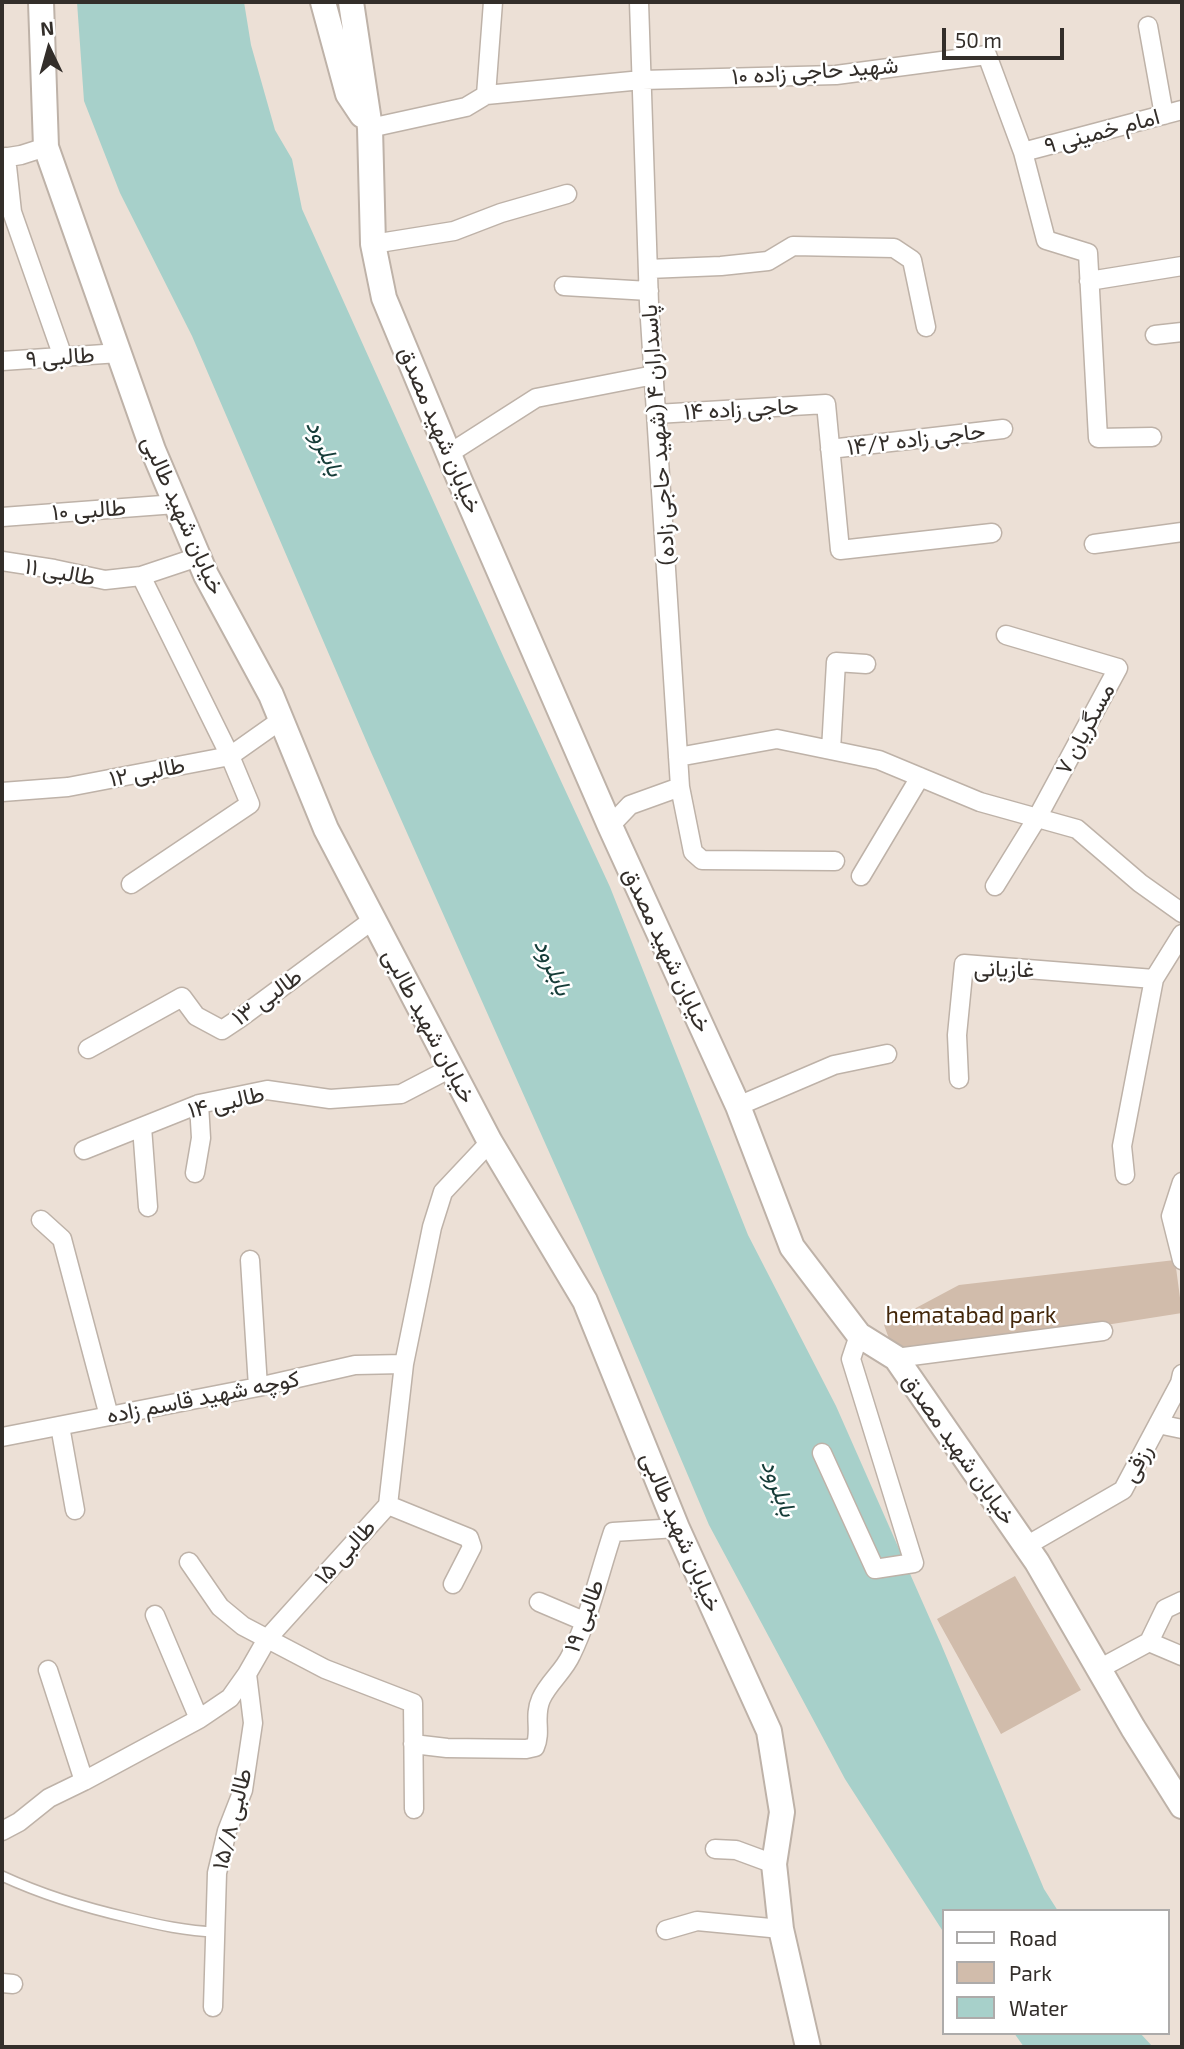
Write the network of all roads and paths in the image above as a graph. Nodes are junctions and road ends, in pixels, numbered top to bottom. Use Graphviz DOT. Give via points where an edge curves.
graph roads {
  1 [pos="41,2"];
  2 [pos="323,2"];
  3 [pos="351,2"];
  4 [pos="493,2"];
  5 [pos="639,2"];
  6 [pos="1148,26"];
  7 [pos="642,80"];
  8 [pos="486,95"];
  9 [pos="1182,110"];
  10 [pos="1164,115"];
  11 [pos="370,128"];
  12 [pos="46,147"];
  13 [pos="1023,152"];
  14 [pos="4,158"];
  15 [pos="567,194"];
  16 [pos="373,244"];
  17 [pos="1182,265"];
  18 [pos="648,269"];
  19 [pos="1089,281"];
  20 [pos="564,286"];
  21 [pos="649,291"];
  22 [pos="926,327"];
  23 [pos="1182,332"];
  24 [pos="1155,335"];
  25 [pos="119,353"];
  26 [pos="63,357"];
  27 [pos="2,361"];
  28 [pos="654,375"];
  29 [pos="656,414"];
  30 [pos="1003,429"];
  31 [pos="1152,437"];
  32 [pos="830,449"];
  33 [pos="450,453"];
  34 [pos="176,504"];
  35 [pos="2,517"];
  36 [pos="1182,532"];
  37 [pos="992,534"];
  38 [pos="1094,544"];
  39 [pos="198,557"];
  40 [pos="2,561"];
  41 [pos="141,576"];
  42 [pos="1006,635"];
  43 [pos="866,664"];
  44 [pos="281,720"];
  45 [pos="831,750"];
  46 [pos="230,756"];
  47 [pos="678,757"];
  48 [pos="920,777"];
  49 [pos="680,787"];
  50 [pos="2,792"];
  51 [pos="1037,818"];
  52 [pos="610,826"];
  53 [pos="835,861"];
  54 [pos="861,876"];
  55 [pos="131,884"];
  56 [pos="995,886"];
  57 [pos="1182,913"];
  58 [pos="373,919"];
  59 [pos="1182,934"];
  60 [pos="1154,979"];
  61 [pos="88,1049"];
  62 [pos="887,1054"];
  63 [pos="451,1068"];
  64 [pos="959,1079"];
  65 [pos="199,1104"];
  66 [pos="738,1106"];
  67 [pos="142,1127"];
  68 [pos="490,1142"];
  69 [pos="84,1150"];
  70 [pos="195,1173"];
  71 [pos="1125,1175"];
  72 [pos="1182,1182"];
  73 [pos="148,1207"];
  74 [pos="41,1220"];
  75 [pos="250,1260"];
  76 [pos="1182,1260"];
  77 [pos="1103,1331"];
  78 [pos="859,1335"];
  79 [pos="896,1358"];
  80 [pos="404,1364"];
  81 [pos="1182,1374"];
  82 [pos="258,1387"];
  83 [pos="109,1416"];
  84 [pos="1158,1424"];
  85 [pos="60,1426"];
  86 [pos="1182,1429"];
  87 [pos="2,1437"];
  88 [pos="822,1453"];
  89 [pos="388,1506"];
  90 [pos="75,1510"];
  91 [pos="677,1528"];
  92 [pos="1026,1546"];
  93 [pos="189,1562"];
  94 [pos="453,1584"];
  95 [pos="1182,1601"];
  96 [pos="539,1602"];
  97 [pos="155,1615"];
  98 [pos="586,1622"];
  99 [pos="267,1639"];
  100 [pos="1149,1642"];
  101 [pos="1182,1656"];
  102 [pos="1099,1669"];
  103 [pos="48,1670"];
  104 [pos="247,1674"];
  105 [pos="199,1719"];
  106 [pos="413,1744"];
  107 [pos="84,1781"];
  108 [pos="1182,1806"];
  109 [pos="414,1809"];
  110 [pos="2,1831"];
  111 [pos="715,1849"];
  112 [pos="774,1864"];
  113 [pos="2,1876"];
  114 [pos="781,1929"];
  115 [pos="666,1930"];
  116 [pos="216,1932"];
  117 [pos="213,2007"];
  118 [pos="808,2047"];
  1 -- 12 [label="street, خیابان شهید طالبی"];
  2 -- 11 [label="street" via="348,93"];
  3 -- 11 [label="street, خیابان شهید مصدق"];
  4 -- 8 [label="street"];
  5 -- 7 [label="street, پاسداران ۴ (شهید حاجی زاده)"];
  6 -- 10 [label="street"];
  7 -- 8 [label="street, شهید حاجی زاده ۱۰"];
  7 -- 13 [label="street, شهید حاجی زاده ۱۰" via="836,75 986,55"];
  7 -- 18 [label="street, پاسداران ۴ (شهید حاجی زاده)"];
  8 -- 11 [label="street, شهید حاجی زاده ۱۰" via="466,107"];
  9 -- 10 [label="street, امام خمینی ۹"];
  10 -- 13 [label="street, امام خمینی ۹"];
  11 -- 16 [label="street, خیابان شهید مصدق"];
  12 -- 14 [label="street"];
  12 -- 25 [label="street, خیابان شهید طالبی"];
  13 -- 19 [label="street" via="1046,240 1088,253"];
  14 -- 26 [label="street" via="12,212"];
  15 -- 16 [label="street" via="454,230"];
  16 -- 33 [label="street, خیابان شهید مصدق" via="384,298"];
  17 -- 19 [label="street"];
  18 -- 21 [label="street, پاسداران ۴ (شهید حاجی زاده)"];
  18 -- 22 [label="street" via="768,261 793,246 894,248 912,260"];
  19 -- 31 [label="street" via="1098,438"];
  20 -- 21 [label="street"];
  21 -- 28 [label="street, پاسداران ۴ (شهید حاجی زاده)"];
  23 -- 24 [label="street"];
  25 -- 26 [label="street, طالبی ۹"];
  25 -- 34 [label="street, خیابان شهید طالبی"];
  26 -- 27 [label="street, طالبی ۹"];
  28 -- 29 [label="street, پاسداران ۴ (شهید حاجی زاده)"];
  28 -- 33 [label="street" via="536,398"];
  29 -- 32 [label="street, حاجی زاده ۱۴" via="826,404"];
  29 -- 47 [label="street, پاسداران ۴ (شهید حاجی زاده)"];
  30 -- 32 [label="street, حاجی زاده ۱۴/۲"];
  32 -- 37 [label="street" via="840,550"];
  33 -- 52 [label="street, خیابان شهید مصدق"];
  34 -- 35 [label="street, طالبی ۱۰"];
  34 -- 39 [label="street, خیابان شهید طالبی"];
  36 -- 38 [label="street"];
  39 -- 41 [label="street, طالبی ۱۱"];
  39 -- 44 [label="street, خیابان شهید طالبی"];
  40 -- 41 [label="street, طالبی ۱۱" via="105,580"];
  41 -- 46 [label="street"];
  42 -- 51 [label="street, مسگریان ۷" via="1118,668"];
  43 -- 45 [label="street" via="836,662"];
  44 -- 46 [label="street, طالبی ۱۲"];
  44 -- 58 [label="street, خیابان شهید طالبی" via="326,829"];
  45 -- 47 [label="street" via="777,739"];
  45 -- 48 [label="street" via="880,760"];
  46 -- 50 [label="street, طالبی ۱۲" via="68,787"];
  46 -- 55 [label="street" via="250,804"];
  47 -- 49 [label="street, پاسداران ۴ (شهید حاجی زاده)"];
  48 -- 51 [label="street"];
  48 -- 54 [label="street"];
  49 -- 52 [label="street" via="630,805"];
  49 -- 53 [label="street, پاسداران ۴ (شهید حاجی زاده)" via="693,852 702,860"];
  51 -- 56 [label="street"];
  51 -- 57 [label="street" via="1077,829"];
  52 -- 66 [label="street, خیابان شهید مصدق"];
  58 -- 61 [label="street, طالبی ۱۳" via="222,1030 196,1016 183,997"];
  58 -- 63 [label="street, خیابان شهید طالبی"];
  59 -- 60 [label="street"];
  60 -- 64 [label="street, غازیانی" via="964,964 957,1035"];
  60 -- 71 [label="street" via="1122,1146"];
  62 -- 66 [label="street" via="834,1065"];
  63 -- 65 [label="street, طالبی ۱۴" via="401,1094 330,1099 267,1090"];
  63 -- 68 [label="street, خیابان شهید طالبی"];
  65 -- 67 [label="street, طالبی ۱۴"];
  65 -- 70 [label="street" via="201,1138"];
  66 -- 78 [label="street, خیابان شهید مصدق" via="792,1247"];
  67 -- 69 [label="street, طالبی ۱۴"];
  67 -- 73 [label="street"];
  68 -- 80 [label="street, طالبی ۱۵" via="443,1192"];
  68 -- 91 [label="street, خیابان شهید طالبی" via="585,1301"];
  72 -- 76 [label="street" via="1171,1216"];
  74 -- 83 [label="street" via="62,1239"];
  75 -- 82 [label="street"];
  77 -- 79 [label="street"];
  78 -- 79 [label="street, خیابان شهید مصدق"];
  78 -- 88 [label="street" via="851,1360 914,1563 875,1569"];
  79 -- 92 [label="street, خیابان شهید مصدق"];
  80 -- 82 [label="street, کوچه شهید قاسم زاده" via="355,1366"];
  80 -- 89 [label="street, طالبی ۱۵"];
  81 -- 84 [label="street, رزقی"];
  82 -- 83 [label="street, کوچه شهید قاسم زاده"];
  83 -- 85 [label="street, کوچه شهید قاسم زاده"];
  84 -- 86 [label="street"];
  84 -- 92 [label="street, رزقی" via="1123,1490"];
  85 -- 87 [label="street, کوچه شهید قاسم زاده"];
  85 -- 90 [label="street"];
  89 -- 94 [label="street" via="469,1538 472,1547"];
  89 -- 99 [label="street, طالبی ۱۵"];
  91 -- 98 [label="street, طالبی ۱۹" via="613,1532"];
  91 -- 112 [label="street, خیابان شهید طالبی" via="769,1731 782,1812"];
  92 -- 102 [label="street, خیابان شهید مصدق"];
  93 -- 99 [label="street" via="220,1607"];
  95 -- 100 [label="street" via="1165,1609"];
  96 -- 98 [label="street"];
  97 -- 105 [label="street"];
  98 -- 106 [label="street, طالبی ۱۹" via="569,1659 542,1697 536,1713 539,1738 535,1746"];
  99 -- 104 [label="street, طالبی ۱۵"];
  99 -- 106 [label="street" via="412,1703"];
  100 -- 101 [label="street"];
  100 -- 102 [label="street"];
  102 -- 108 [label="street, خیابان شهید مصدق"];
  103 -- 107 [label="street"];
  104 -- 105 [label="street, طالبی ۱۵" via="230,1698"];
  104 -- 116 [label="street, طالبی ۱۵/۸" via="253,1723 243,1790 217,1874"];
  105 -- 107 [label="street, طالبی ۱۵"];
  106 -- 109 [label="street"];
  107 -- 110 [label="street, طالبی ۱۵" via="49,1798"];
  111 -- 112 [label="street" via="736,1850"];
  112 -- 114 [label="street, خیابان شهید طالبی"];
  113 -- 116 [label="lane" via="85,1908"];
  114 -- 115 [label="street" via="697,1921"];
  114 -- 118 [label="street, خیابان شهید طالبی"];
  116 -- 117 [label="street, طالبی ۱۵/۸"];
}
